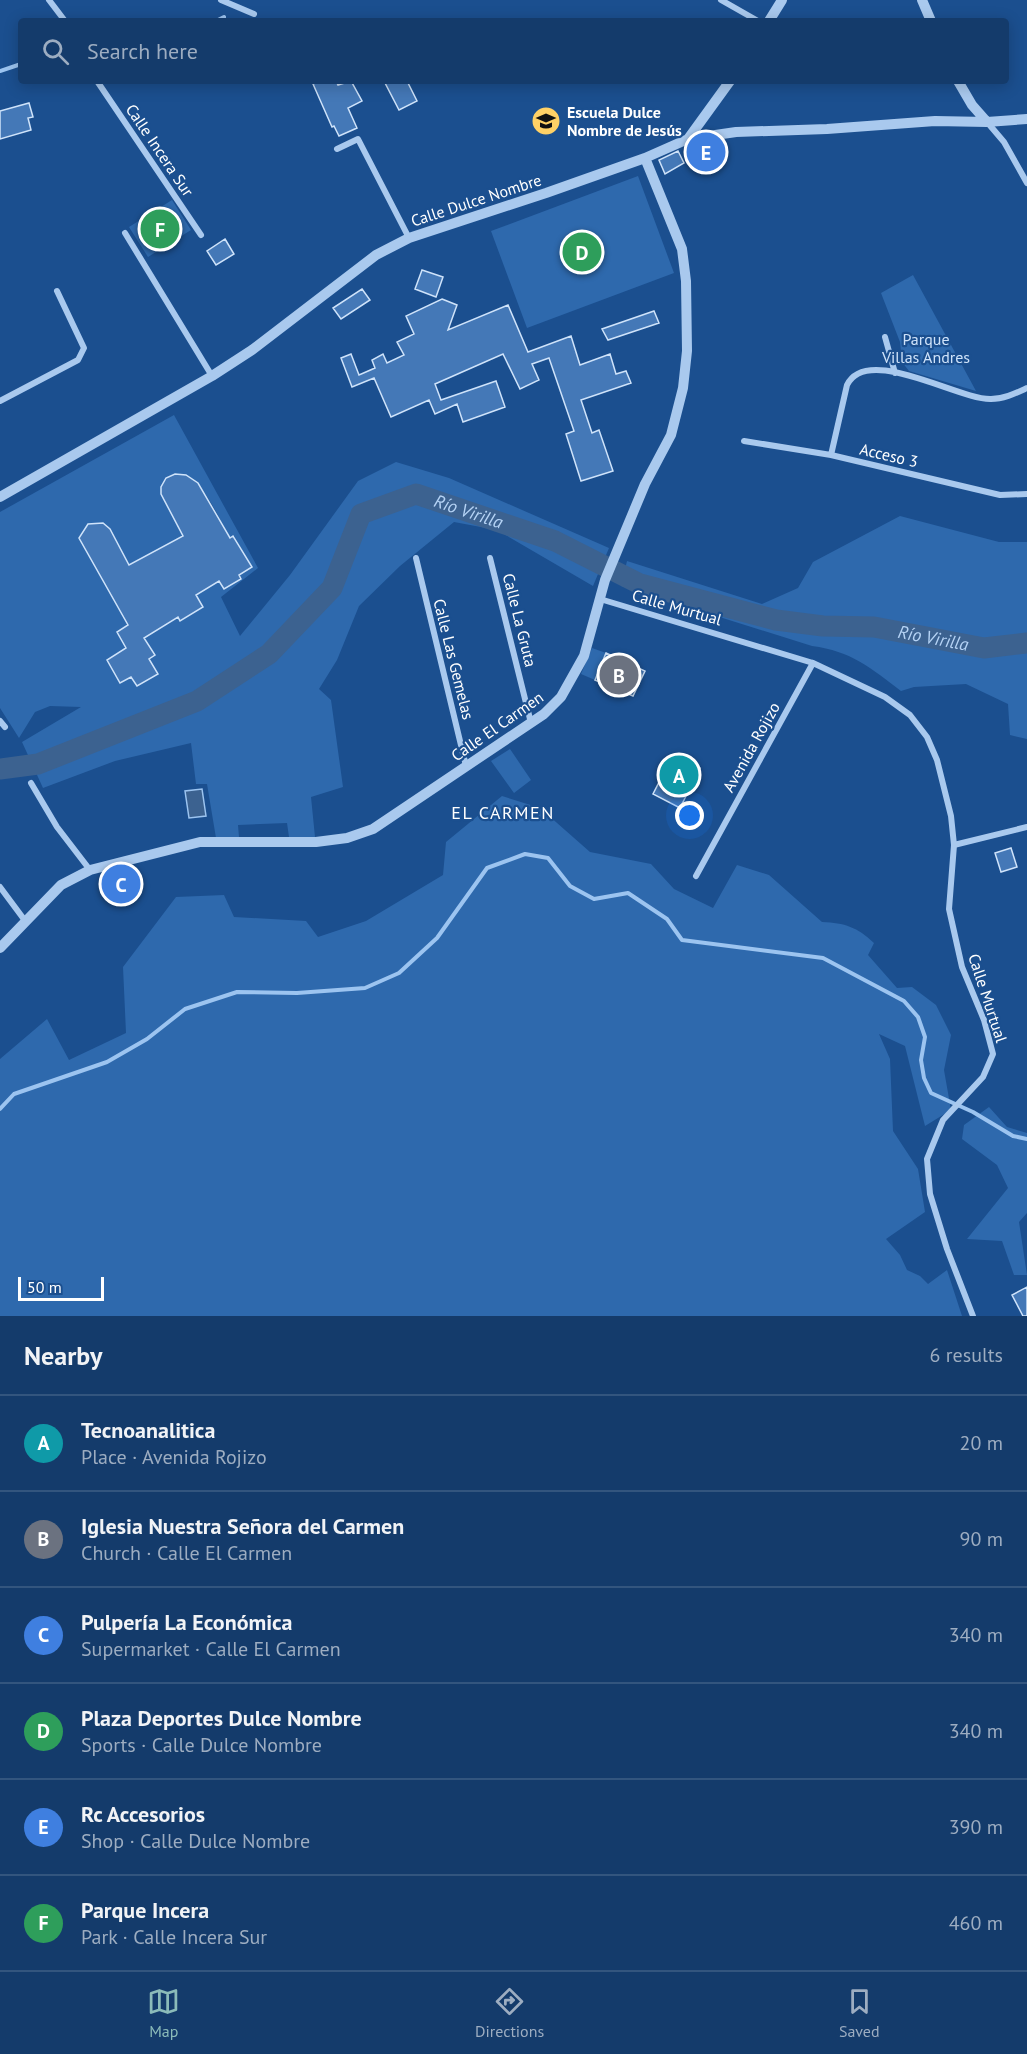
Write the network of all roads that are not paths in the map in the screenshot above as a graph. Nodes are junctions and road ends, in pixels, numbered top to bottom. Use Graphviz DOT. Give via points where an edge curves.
graph roads {
  1 [pos="49,0"];
  2 [pos="221,0"];
  3 [pos="721,0"];
  4 [pos="782,0"];
  5 [pos="922,0"];
  6 [pos="254,14"];
  7 [pos="63,18"];
  8 [pos="753,18"];
  9 [pos="771,18"];
  10 [pos="930,18"];
  11 [pos="99,84"];
  12 [pos="728,84"];
  13 [pos="960,84"];
  14 [pos="1027,119"];
  15 [pos="987,122"];
  16 [pos="688,139"];
  17 [pos="337,149"];
  18 [pos="645,158"];
  19 [pos="1027,183"];
  20 [pos="125,232"];
  21 [pos="201,235"];
  22 [pos="409,238"];
  23 [pos="57,291"];
  24 [pos="885,337"];
  25 [pos="895,373"];
  26 [pos="212,376"];
  27 [pos="1027,388"];
  28 [pos="0,401"];
  29 [pos="744,441"];
  30 [pos="831,455"];
  31 [pos="1027,494"];
  32 [pos="0,496"];
  33 [pos="416,558"];
  34 [pos="490,558"];
  35 [pos="600,599"];
  36 [pos="813,663"];
  37 [pos="0,721"];
  38 [pos="531,723"];
  39 [pos="5,727"];
  40 [pos="466,766"];
  41 [pos="30,783"];
  42 [pos="1027,827"];
  43 [pos="954,845"];
  44 [pos="90,870"];
  45 [pos="696,876"];
  46 [pos="0,887"];
  47 [pos="26,922"];
  48 [pos="0,948"];
  49 [pos="974,1316"];
  1 -- 7 [label="street"];
  2 -- 6 [label="street"];
  3 -- 8 [label="street"];
  4 -- 9 [label="street"];
  5 -- 10 [label="street"];
  11 -- 21 [label="street, Calle Incera Sur"];
  12 -- 16 [label="street"];
  13 -- 15 [label="street"];
  14 -- 15 [label="street, Calle Dulce Nombre"];
  15 -- 16 [label="street, Calle Dulce Nombre" via="935,121 735,132"];
  15 -- 19 [label="street" via="1004,142"];
  16 -- 18 [label="street, Calle Dulce Nombre"];
  17 -- 22 [label="street" via="358,139"];
  18 -- 22 [label="street, Calle Dulce Nombre"];
  18 -- 35 [label="street, Calle El Carmen" via="682,249 687,351 675,424 622,539"];
  20 -- 26 [label="street"];
  22 -- 26 [label="street, Calle Dulce Nombre" via="376,255"];
  23 -- 28 [label="street" via="84,348 83,355"];
  24 -- 25 [label="street"];
  25 -- 27 [label="street" via="990,400"];
  25 -- 30 [label="street" via="872,368 850,378"];
  26 -- 32 [label="street, Calle Dulce Nombre"];
  29 -- 30 [label="street, Acceso 3"];
  30 -- 31 [label="street, Acceso 3" via="1000,495"];
  33 -- 40 [label="street, Calle Las Gemelas"];
  34 -- 38 [label="street, Calle La Gruta"];
  35 -- 36 [label="street, Calle Murtual"];
  35 -- 38 [label="street, Calle El Carmen" via="584,656 571,681 561,697"];
  36 -- 43 [label="street, Calle Murtual" via="885,697 910,715 927,737 937,760"];
  36 -- 45 [label="street, Avenida Rojizo"];
  37 -- 39 [label="street"];
  38 -- 40 [label="street, Calle El Carmen"];
  40 -- 44 [label="street, Calle El Carmen" via="373,829 347,838 316,842 200,842"];
  41 -- 44 [label="street"];
  42 -- 43 [label="street"];
  43 -- 49 [label="street, Calle Murtual" via="949,909 962,967 993,1054 983,1077 943,1120 927,1159 930,1194 947,1250"];
  44 -- 47 [label="street, Calle El Carmen" via="62,885"];
  46 -- 47 [label="street"];
  47 -- 48 [label="street, Calle El Carmen"];
}
